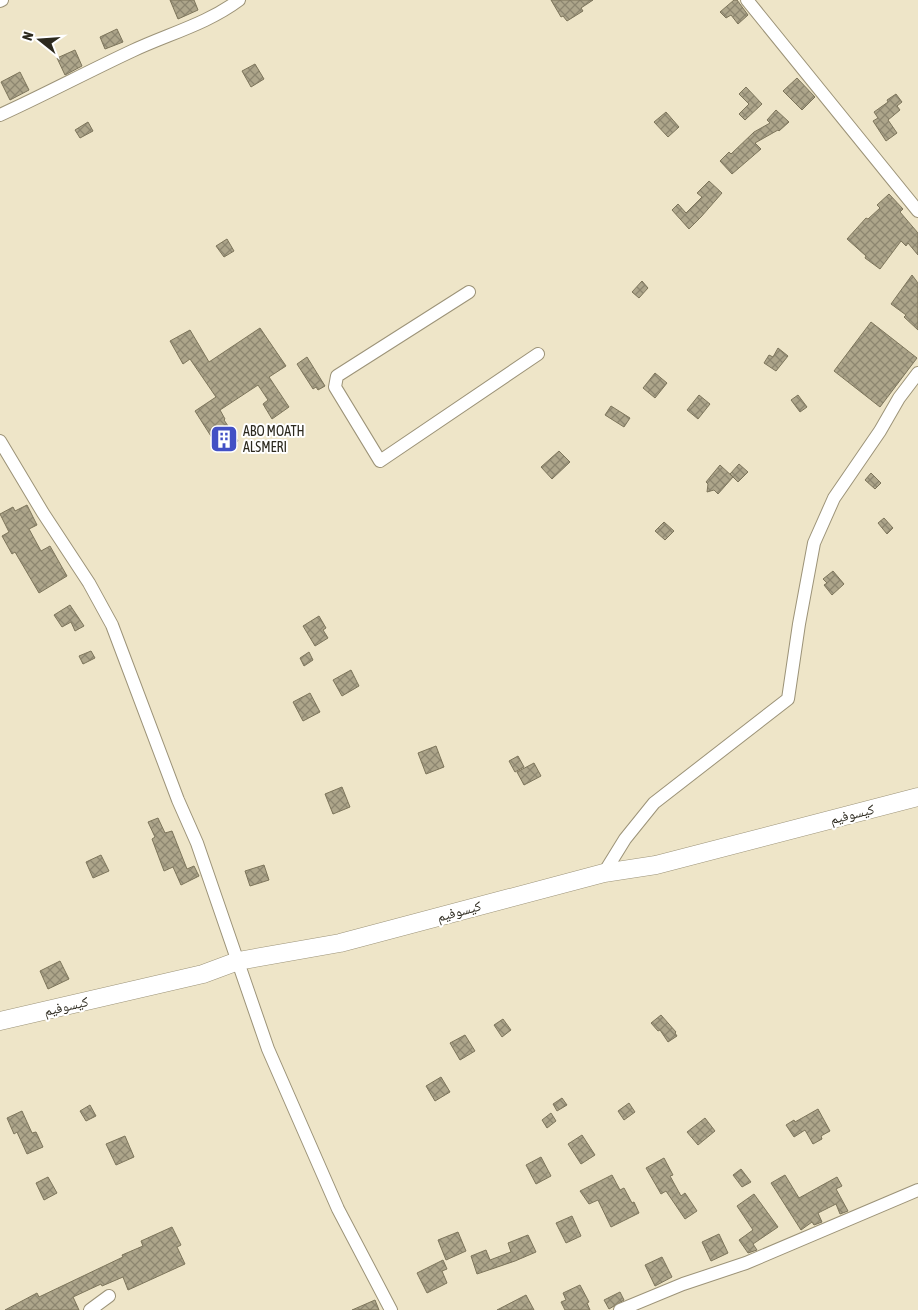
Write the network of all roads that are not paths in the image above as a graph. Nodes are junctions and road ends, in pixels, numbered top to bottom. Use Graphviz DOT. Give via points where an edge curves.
graph roads {
  1 [pos="239,0"];
  2 [pos="747,0"];
  3 [pos="0,115"];
  4 [pos="918,211"];
  5 [pos="469,292"];
  6 [pos="538,354"];
  7 [pos="918,373"];
  8 [pos="0,441"];
  9 [pos="918,797"];
  10 [pos="604,873"];
  11 [pos="238,961"];
  12 [pos="0,1021"];
  13 [pos="918,1190"];
  14 [pos="109,1296"];
  15 [pos="90,1310"];
  16 [pos="391,1310"];
  17 [pos="620,1310"];
  1 -- 3 [label="street" via="198,24 134,50"];
  2 -- 4 [label="street"];
  5 -- 6 [label="street" via="337,376 334,387 380,461"];
  7 -- 10 [label="street" via="834,498 814,543 788,699 654,803 625,839"];
  8 -- 11 [label="street" via="56,535 89,582 112,625 197,843"];
  9 -- 10 [label="street, كيسوفيم" via="656,865"];
  10 -- 11 [label="street, كيسوفيم" via="349,940"];
  11 -- 12 [label="street, كيسوفيم" via="203,974"];
  11 -- 16 [label="street" via="268,1049 293,1109 338,1209"];
  13 -- 17 [label="street" via="746,1263"];
  14 -- 15 [label="street"];
}
